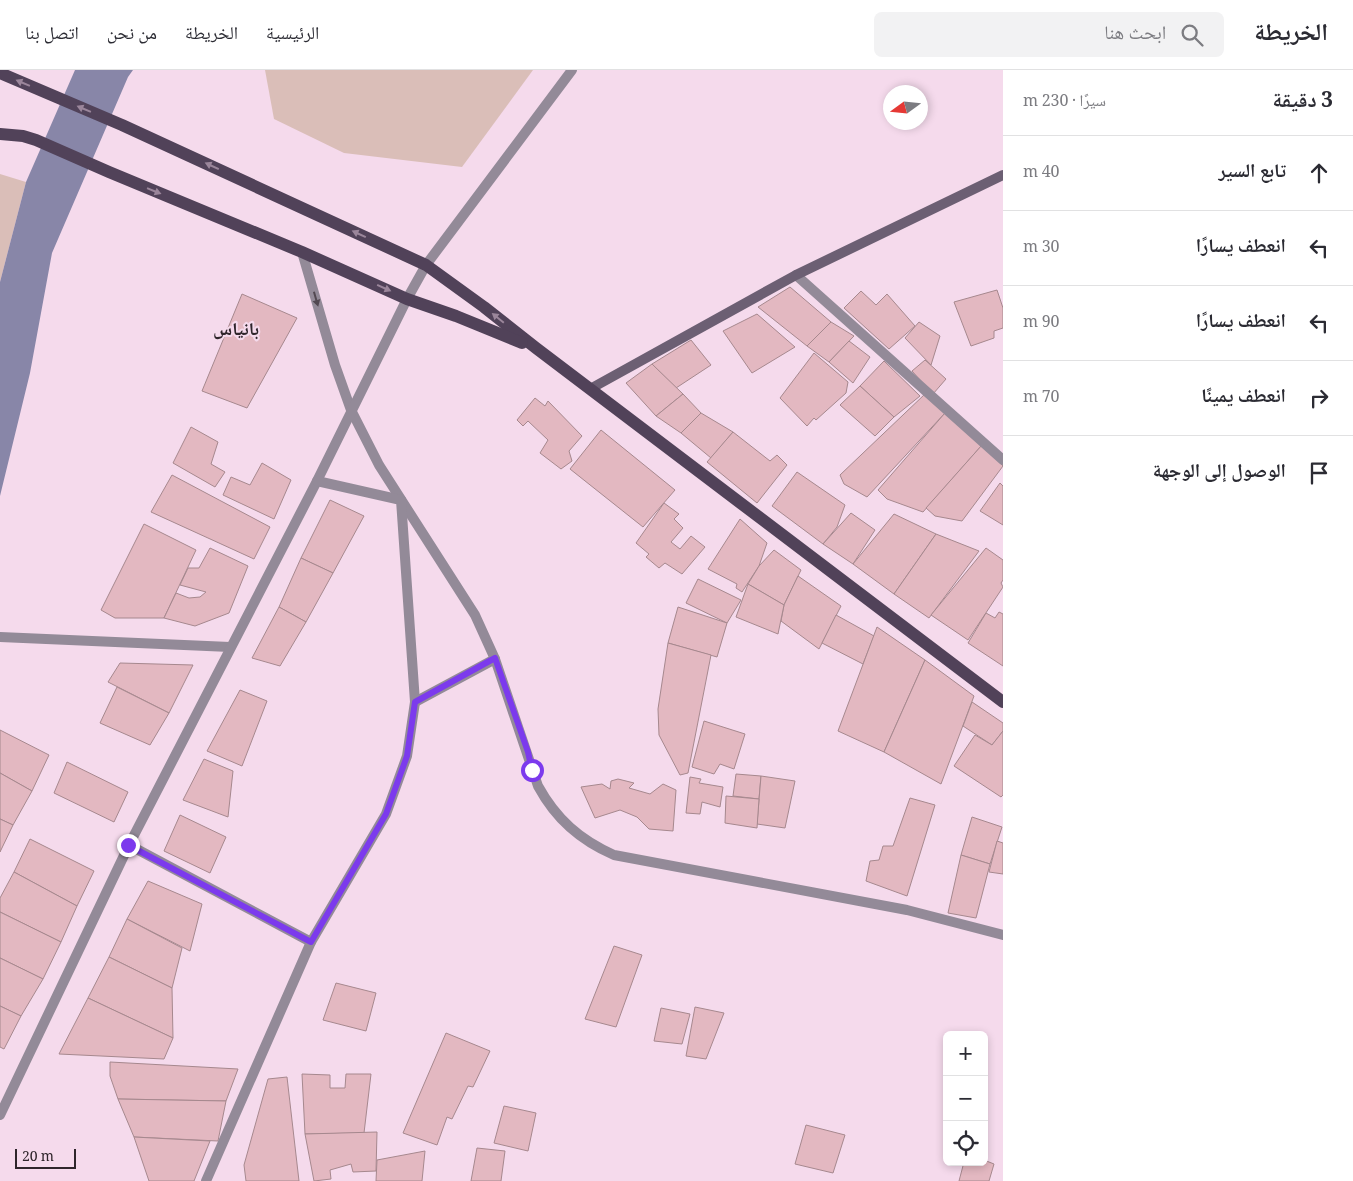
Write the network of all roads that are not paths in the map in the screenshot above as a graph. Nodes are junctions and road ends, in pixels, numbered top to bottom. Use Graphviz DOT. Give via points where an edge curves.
graph roads {
  1 [pos="572,70"];
  2 [pos="0,73"];
  3 [pos="0,134"];
  4 [pos="1003,175"];
  5 [pos="302,252"];
  6 [pos="426,265"];
  7 [pos="796,275"];
  8 [pos="407,299"];
  9 [pos="536,348"];
  10 [pos="590,389"];
  11 [pos="351,410"];
  12 [pos="1003,460"];
  13 [pos="317,481"];
  14 [pos="401,500"];
  15 [pos="0,637"];
  16 [pos="230,647"];
  17 [pos="495,658"];
  18 [pos="1002,700"];
  19 [pos="415,702"];
  20 [pos="128,845"];
  21 [pos="1003,935"];
  22 [pos="311,942"];
  23 [pos="0,1115"];
  24 [pos="206,1181"];
  1 -- 6 [label="street"];
  6 -- 2 [label="main road, one-way" via="122,125"];
  3 -- 5 [label="main road, one-way" via="36,140"];
  4 -- 7 [label="street"];
  5 -- 8 [label="main road, one-way"];
  5 -- 11 [label="street, one-way"];
  6 -- 8 [label="street"];
  9 -- 6 [label="main road, one-way"];
  7 -- 10 [label="street"];
  7 -- 12 [label="street"];
  8 -- 9 [label="main road"];
  8 -- 11 [label="street"];
  9 -- 10 [label="main road"];
  10 -- 18 [label="main road"];
  11 -- 13 [label="street"];
  11 -- 14 [label="street"];
  13 -- 14 [label="street"];
  13 -- 16 [label="street"];
  14 -- 17 [label="street" via="475,615"];
  14 -- 19 [label="street"];
  15 -- 16 [label="street"];
  16 -- 20 [label="street"];
  17 -- 19 [label="street"];
  17 -- 21 [label="street" via="546,801 563,822 598,848 614,855 906,910"];
  19 -- 22 [label="street" via="407,756 386,814"];
  20 -- 22 [label="street"];
  20 -- 23 [label="street"];
  22 -- 24 [label="street"];
}
